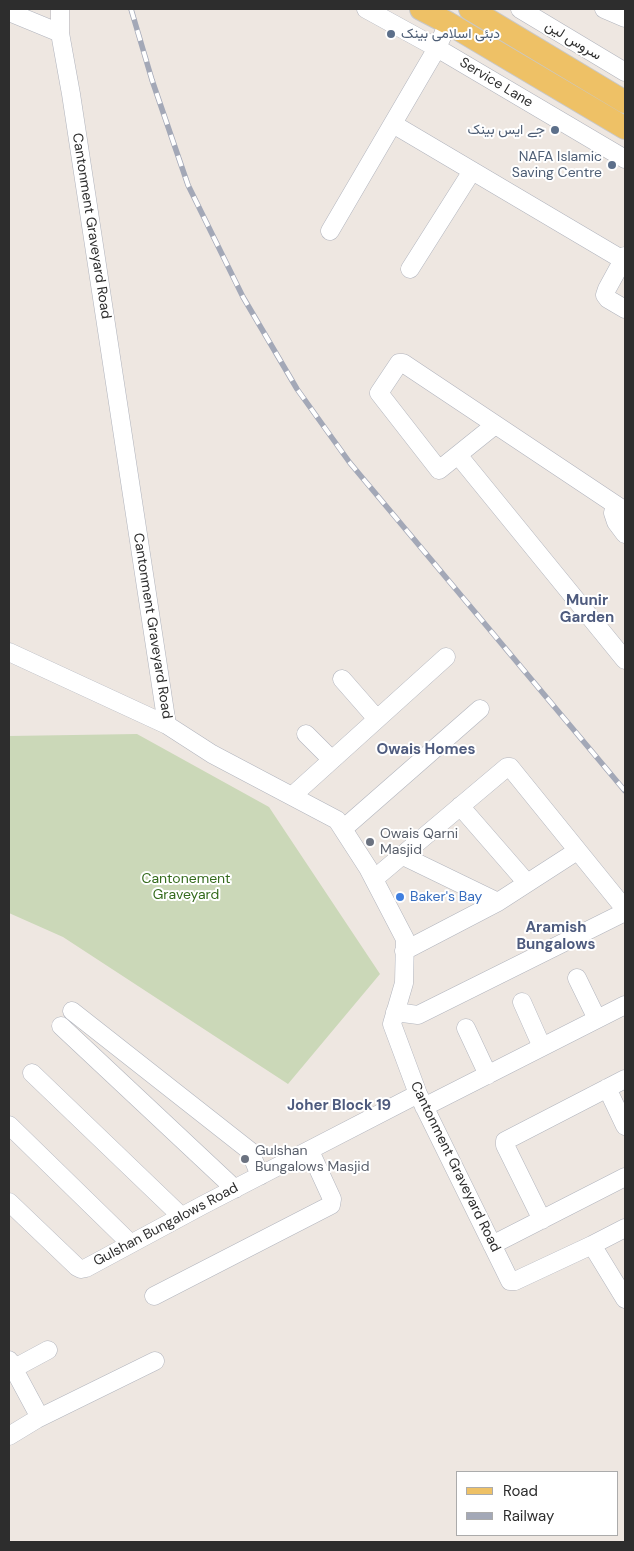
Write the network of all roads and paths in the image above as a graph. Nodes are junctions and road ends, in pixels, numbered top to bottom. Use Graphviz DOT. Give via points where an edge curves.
graph roads {
  1 [pos="60,9"];
  2 [pos="366,9"];
  3 [pos="421,9"];
  4 [pos="470,9"];
  5 [pos="520,9"];
  6 [pos="604,9"];
  7 [pos="9,12"];
  8 [pos="625,18"];
  9 [pos="448,23"];
  10 [pos="60,33"];
  11 [pos="438,48"];
  12 [pos="625,72"];
  13 [pos="625,102"];
  14 [pos="393,124"];
  15 [pos="625,128"];
  16 [pos="625,159"];
  17 [pos="472,171"];
  18 [pos="330,231"];
  19 [pos="624,258"];
  20 [pos="410,269"];
  21 [pos="625,309"];
  22 [pos="495,425"];
  23 [pos="458,455"];
  24 [pos="620,508"];
  25 [pos="625,534"];
  26 [pos="9,652"];
  27 [pos="446,657"];
  28 [pos="625,660"];
  29 [pos="342,679"];
  30 [pos="480,709"];
  31 [pos="377,720"];
  32 [pos="167,725"];
  33 [pos="306,734"];
  34 [pos="332,760"];
  35 [pos="292,796"];
  36 [pos="460,806"];
  37 [pos="343,829"];
  38 [pos="577,851"];
  39 [pos="402,855"];
  40 [pos="374,879"];
  41 [pos="527,883"];
  42 [pos="498,902"];
  43 [pos="625,911"];
  44 [pos="404,951"];
  45 [pos="578,978"];
  46 [pos="522,1002"];
  47 [pos="625,1004"];
  48 [pos="72,1011"];
  49 [pos="395,1012"];
  50 [pos="597,1019"];
  51 [pos="61,1026"];
  52 [pos="466,1028"];
  53 [pos="542,1047"];
  54 [pos="32,1073"];
  55 [pos="488,1074"];
  56 [pos="625,1079"];
  57 [pos="607,1088"];
  58 [pos="421,1101"];
  59 [pos="9,1125"];
  60 [pos="625,1126"];
  61 [pos="310,1151"];
  62 [pos="260,1176"];
  63 [pos="625,1177"];
  64 [pos="235,1189"];
  65 [pos="9,1202"];
  66 [pos="181,1216"];
  67 [pos="542,1220"];
  68 [pos="625,1228"];
  69 [pos="130,1243"];
  70 [pos="492,1245"];
  71 [pos="592,1245"];
  72 [pos="154,1296"];
  73 [pos="625,1299"];
  74 [pos="48,1350"];
  75 [pos="155,1361"];
  76 [pos="10,1367"];
  77 [pos="37,1420"];
  78 [pos="9,1436"];
  1 -- 10 [label="street, Cantonment Graveyard Road"];
  2 -- 11 [label="street, Service Lane"];
  3 -- 9 [label="main road"];
  4 -- 13 [label="main road"];
  5 -- 12 [label="street, سروس لین"];
  6 -- 8 [label="street"];
  7 -- 10 [label="street"];
  9 -- 11 [label="street"];
  9 -- 15 [label="main road"];
  10 -- 32 [label="street, Cantonment Graveyard Road"];
  11 -- 14 [label="street"];
  11 -- 16 [label="street, Service Lane"];
  14 -- 17 [label="street"];
  14 -- 18 [label="street"];
  17 -- 19 [label="street"];
  17 -- 20 [label="street"];
  19 -- 21 [label="street" via="605,295"];
  22 -- 23 [label="street"];
  22 -- 23 [label="street" via="399,363 380,395 436,468 439,470"];
  22 -- 24 [label="street"];
  23 -- 28 [label="street"];
  24 -- 25 [label="street" via="613,513"];
  26 -- 32 [label="street"];
  27 -- 31 [label="street"];
  29 -- 31 [label="street"];
  30 -- 37 [label="street"];
  31 -- 34 [label="street"];
  32 -- 35 [label="street, Cantonment Graveyard Road" via="212,754"];
  33 -- 34 [label="street"];
  34 -- 35 [label="street"];
  35 -- 37 [label="street, Cantonment Graveyard Road" via="337,820"];
  36 -- 38 [label="street" via="503,768 510,767"];
  36 -- 39 [label="street"];
  36 -- 41 [label="street"];
  37 -- 40 [label="street, Cantonment Graveyard Road"];
  38 -- 41 [label="street"];
  38 -- 43 [label="street"];
  39 -- 40 [label="street"];
  39 -- 42 [label="street"];
  40 -- 44 [label="street, Cantonment Graveyard Road" via="405,939"];
  41 -- 42 [label="street"];
  42 -- 44 [label="street"];
  43 -- 49 [label="street" via="418,1015"];
  44 -- 49 [label="street, Cantonment Graveyard Road" via="404,983"];
  45 -- 50 [label="street"];
  46 -- 53 [label="street"];
  47 -- 50 [label="street, Gulshan Bungalows Road"];
  48 -- 62 [label="street" via="250,1151"];
  49 -- 58 [label="street, Cantonment Graveyard Road" via="392,1024"];
  50 -- 53 [label="street, Gulshan Bungalows Road"];
  51 -- 64 [label="street"];
  52 -- 55 [label="street"];
  53 -- 55 [label="street, Gulshan Bungalows Road"];
  54 -- 66 [label="street"];
  55 -- 58 [label="street, Gulshan Bungalows Road"];
  56 -- 57 [label="street"];
  57 -- 60 [label="street"];
  57 -- 67 [label="street" via="505,1141"];
  58 -- 61 [label="street, Gulshan Bungalows Road"];
  58 -- 70 [label="street, Cantonment Graveyard Road"];
  59 -- 69 [label="street"];
  61 -- 62 [label="street, Gulshan Bungalows Road"];
  61 -- 72 [label="street" via="332,1199 331,1205"];
  62 -- 64 [label="street, Gulshan Bungalows Road"];
  63 -- 67 [label="street"];
  64 -- 66 [label="street, Gulshan Bungalows Road"];
  65 -- 69 [label="street, Gulshan Bungalows Road" via="81,1269"];
  66 -- 69 [label="street, Gulshan Bungalows Road"];
  67 -- 70 [label="street"];
  68 -- 71 [label="street"];
  70 -- 71 [label="street, Cantonment Graveyard Road" via="510,1281"];
  71 -- 73 [label="street"];
  74 -- 76 [label="street"];
  75 -- 77 [label="street"];
  76 -- 77 [label="street" via="38,1414"];
  77 -- 78 [label="street"];
}
